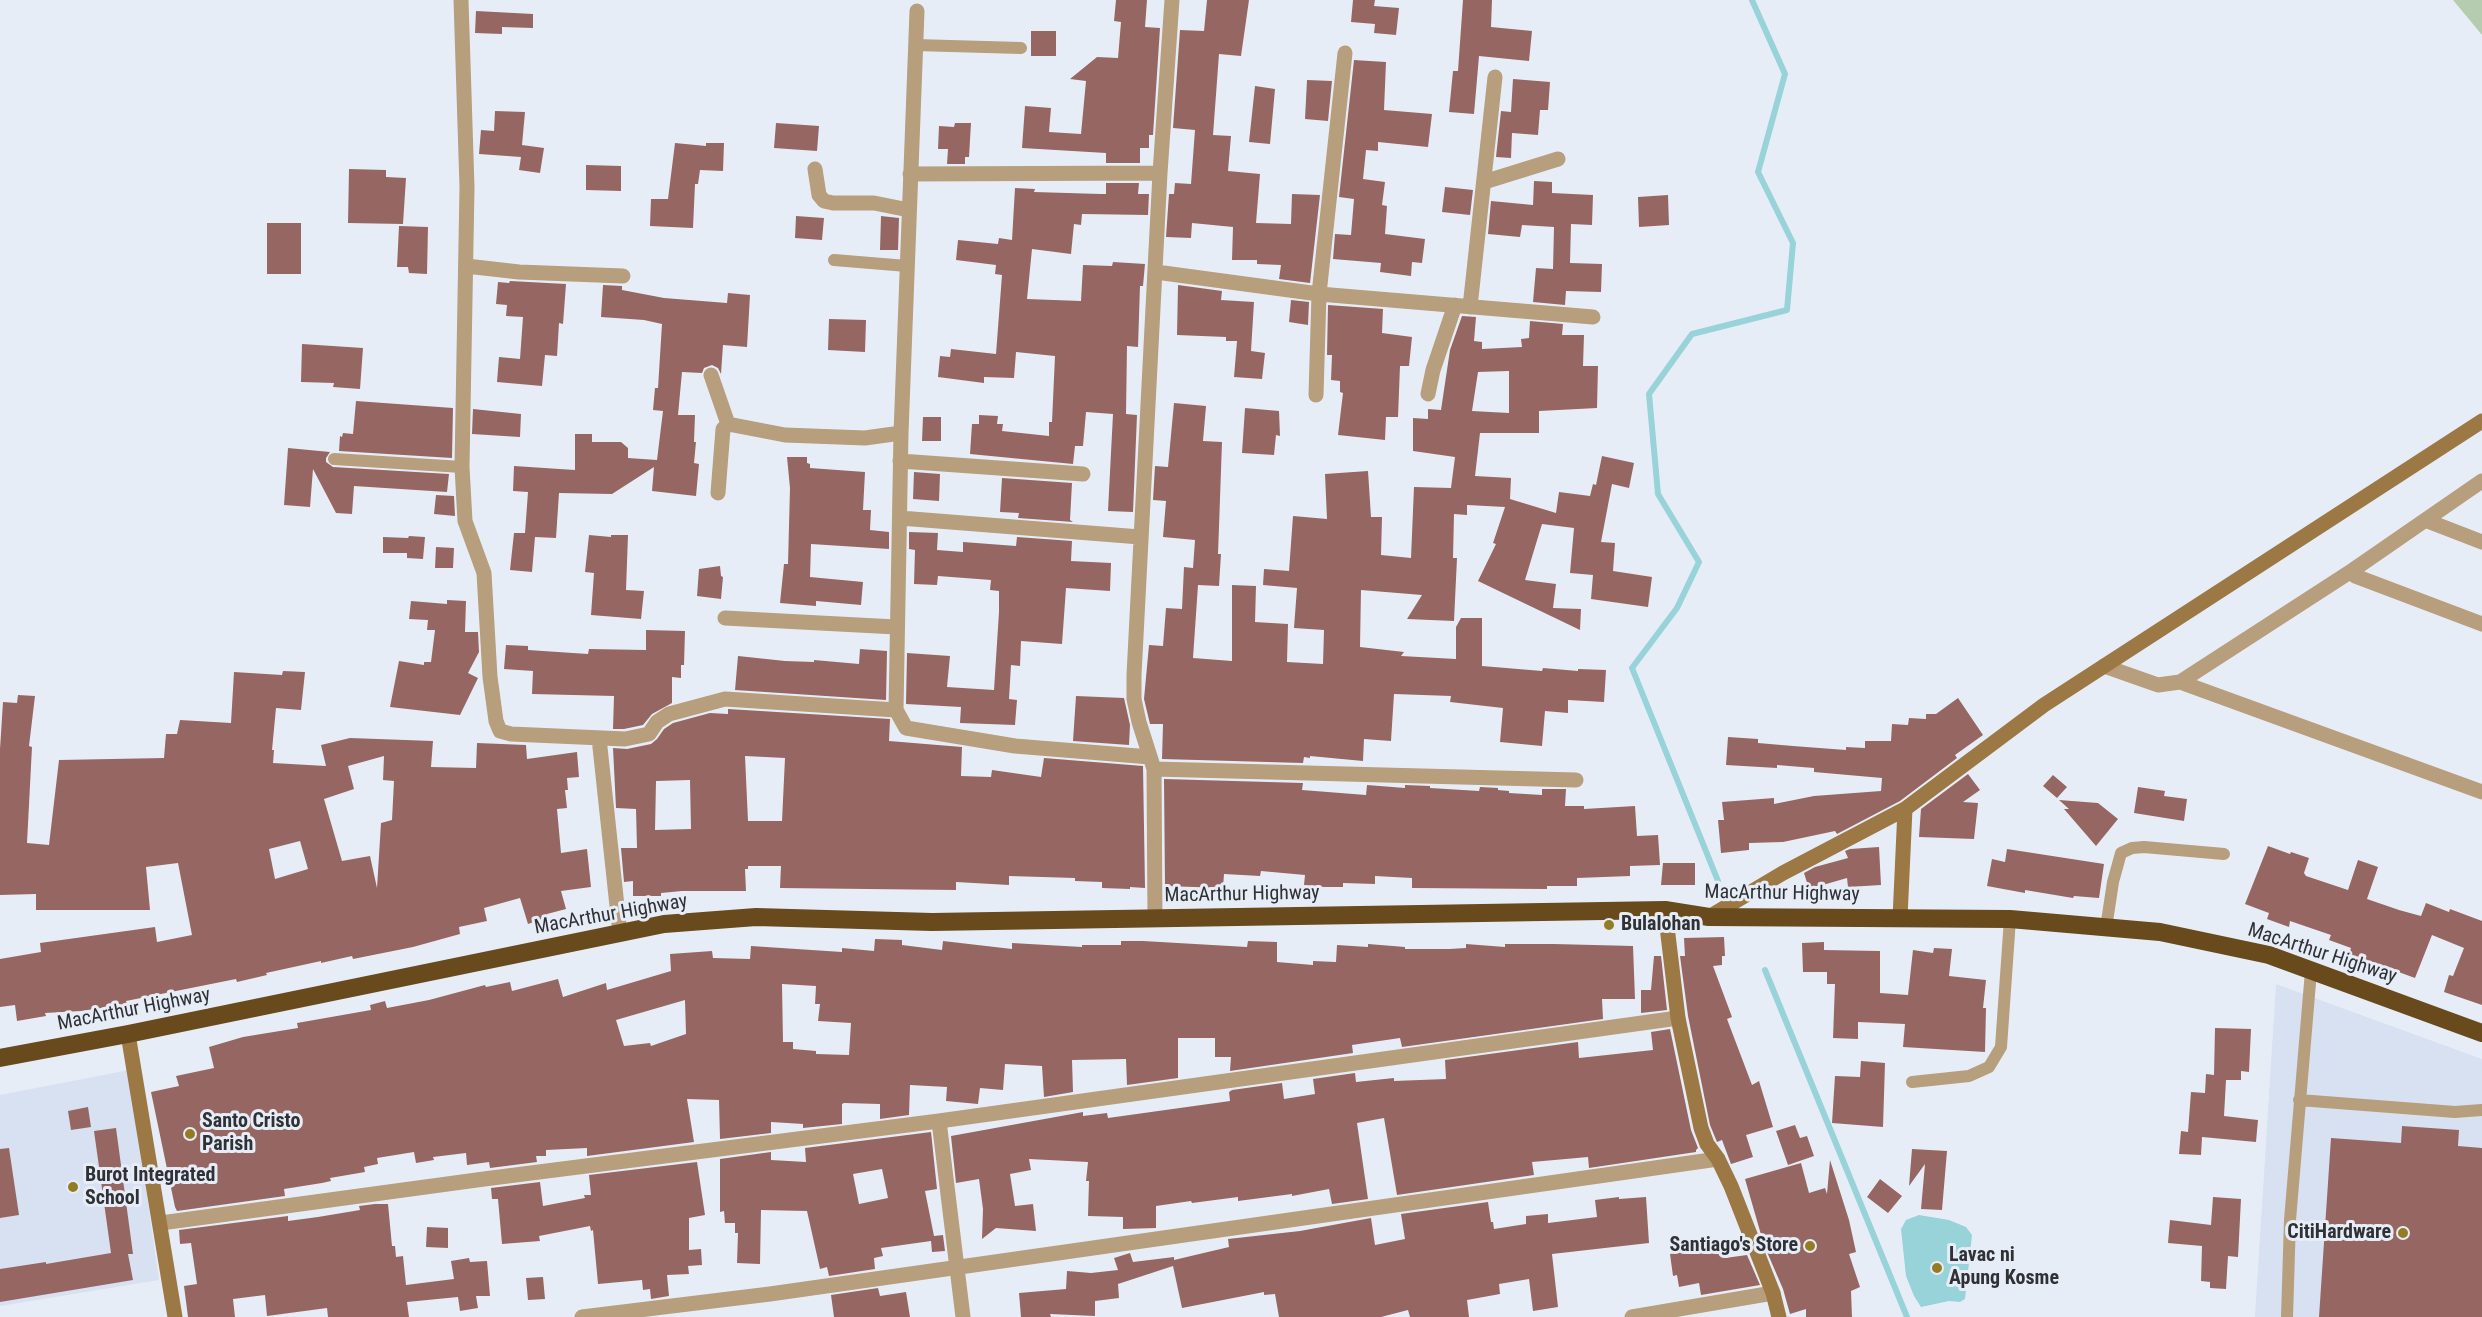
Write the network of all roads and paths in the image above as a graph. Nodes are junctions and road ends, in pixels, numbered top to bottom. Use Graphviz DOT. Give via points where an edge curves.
graph roads {
  1 [pos="461,0"];
  2 [pos="1172,0"];
  3 [pos="917,11"];
  4 [pos="915,45"];
  5 [pos="1021,48"];
  6 [pos="1345,53"];
  7 [pos="1496,77"];
  8 [pos="1558,159"];
  9 [pos="815,169"];
  10 [pos="1160,173"];
  11 [pos="910,174"];
  12 [pos="1484,182"];
  13 [pos="909,210"];
  14 [pos="834,260"];
  15 [pos="466,266"];
  16 [pos="907,266"];
  17 [pos="1156,272"];
  18 [pos="623,276"];
  19 [pos="1319,294"];
  20 [pos="1462,306"];
  21 [pos="1593,317"];
  22 [pos="711,375"];
  23 [pos="1316,394"];
  24 [pos="1428,394"];
  25 [pos="2482,421"];
  26 [pos="728,424"];
  27 [pos="901,433"];
  28 [pos="334,459"];
  29 [pos="900,461"];
  30 [pos="462,467"];
  31 [pos="1083,474"];
  32 [pos="2482,481"];
  33 [pos="718,493"];
  34 [pos="900,518"];
  35 [pos="2425,520"];
  36 [pos="1140,537"];
  37 [pos="2482,542"];
  38 [pos="2353,570"];
  39 [pos="725,618"];
  40 [pos="2482,624"];
  41 [pos="896,627"];
  42 [pos="2104,666"];
  43 [pos="2180,682"];
  44 [pos="896,710"];
  45 [pos="599,738"];
  46 [pos="1152,763"];
  47 [pos="1576,780"];
  48 [pos="2482,792"];
  49 [pos="1905,809"];
  50 [pos="2224,854"];
  51 [pos="1665,910"];
  52 [pos="1709,917"];
  53 [pos="1900,918"];
  54 [pos="1155,919"];
  55 [pos="2010,919"];
  56 [pos="2106,928"];
  57 [pos="620,934"];
  58 [pos="2311,971"];
  59 [pos="1678,1018"];
  60 [pos="2482,1033"];
  61 [pos="128,1034"];
  62 [pos="0,1058"];
  63 [pos="1912,1082"];
  64 [pos="2299,1100"];
  65 [pos="2482,1110"];
  66 [pos="939,1121"];
  67 [pos="1718,1159"];
  68 [pos="161,1223"];
  69 [pos="957,1266"];
  70 [pos="1773,1293"];
  71 [pos="175,1317"];
  72 [pos="582,1317"];
  73 [pos="963,1317"];
  74 [pos="1632,1317"];
  75 [pos="1779,1317"];
  76 [pos="2287,1317"];
  1 -- 15 [label="street"];
  2 -- 10 [label="street"];
  3 -- 4 [label="street"];
  4 -- 5 [label="lane"];
  4 -- 11 [label="street"];
  6 -- 19 [label="street"];
  7 -- 12 [label="street"];
  8 -- 12 [label="street"];
  9 -- 13 [label="street" via="819,195 825,201 874,203"];
  10 -- 11 [label="street"];
  10 -- 17 [label="street"];
  11 -- 13 [label="street"];
  12 -- 20 [label="street"];
  13 -- 16 [label="street"];
  14 -- 16 [label="lane"];
  15 -- 18 [label="street"];
  15 -- 30 [label="street"];
  16 -- 27 [label="street"];
  17 -- 19 [label="street"];
  17 -- 36 [label="street"];
  19 -- 20 [label="street"];
  19 -- 23 [label="street"];
  20 -- 21 [label="street"];
  20 -- 24 [label="street" via="1433,370"];
  22 -- 26 [label="street"];
  25 -- 42 [label="street"];
  26 -- 27 [label="street" via="785,435 865,438"];
  26 -- 33 [label="street" via="723,429"];
  27 -- 29 [label="street"];
  28 -- 30 [label="lane"];
  29 -- 31 [label="street"];
  29 -- 34 [label="street"];
  30 -- 45 [label="street" via="465,521 484,573 490,677 500,731"];
  32 -- 35 [label="street"];
  34 -- 36 [label="street"];
  34 -- 41 [label="street"];
  35 -- 37 [label="street"];
  35 -- 38 [label="street"];
  36 -- 46 [label="street" via="1134,699"];
  38 -- 40 [label="street" via="2355,576"];
  38 -- 43 [label="street"];
  39 -- 41 [label="street"];
  41 -- 44 [label="street"];
  42 -- 43 [label="street" via="2158,685"];
  42 -- 49 [label="street" via="2044,705"];
  43 -- 48 [label="street"];
  44 -- 45 [label="street" via="725,699 669,714 649,734 625,740"];
  44 -- 46 [label="street" via="906,728"];
  45 -- 57 [label="street"];
  46 -- 47 [label="street"];
  46 -- 54 [label="street"];
  49 -- 52 [label="street"];
  49 -- 53 [label="street"];
  50 -- 56 [label="lane" via="2144,847 2121,853"];
  51 -- 52 [label="highway, MacArthur Highway"];
  51 -- 54 [label="highway, MacArthur Highway"];
  51 -- 59 [label="street"];
  52 -- 53 [label="highway, MacArthur Highway"];
  53 -- 55 [label="highway, MacArthur Highway"];
  54 -- 57 [label="highway, MacArthur Highway" via="932,922 756,917 664,924"];
  55 -- 56 [label="highway, MacArthur Highway"];
  55 -- 63 [label="lane" via="2001,1047 1989,1067 1969,1076"];
  56 -- 58 [label="highway, MacArthur Highway" via="2170,934 2269,955"];
  57 -- 61 [label="highway, MacArthur Highway"];
  58 -- 60 [label="highway, MacArthur Highway"];
  58 -- 64 [label="lane"];
  59 -- 66 [label="street"];
  59 -- 67 [label="street" via="1701,1128"];
  61 -- 62 [label="highway, MacArthur Highway"];
  61 -- 68 [label="street"];
  64 -- 65 [label="lane" via="2455,1112"];
  64 -- 76 [label="lane"];
  66 -- 68 [label="street"];
  66 -- 69 [label="street"];
  67 -- 69 [label="street"];
  67 -- 70 [label="street"];
  68 -- 71 [label="street"];
  69 -- 72 [label="street"];
  69 -- 73 [label="street"];
  70 -- 74 [label="street"];
  70 -- 75 [label="street"];
}
